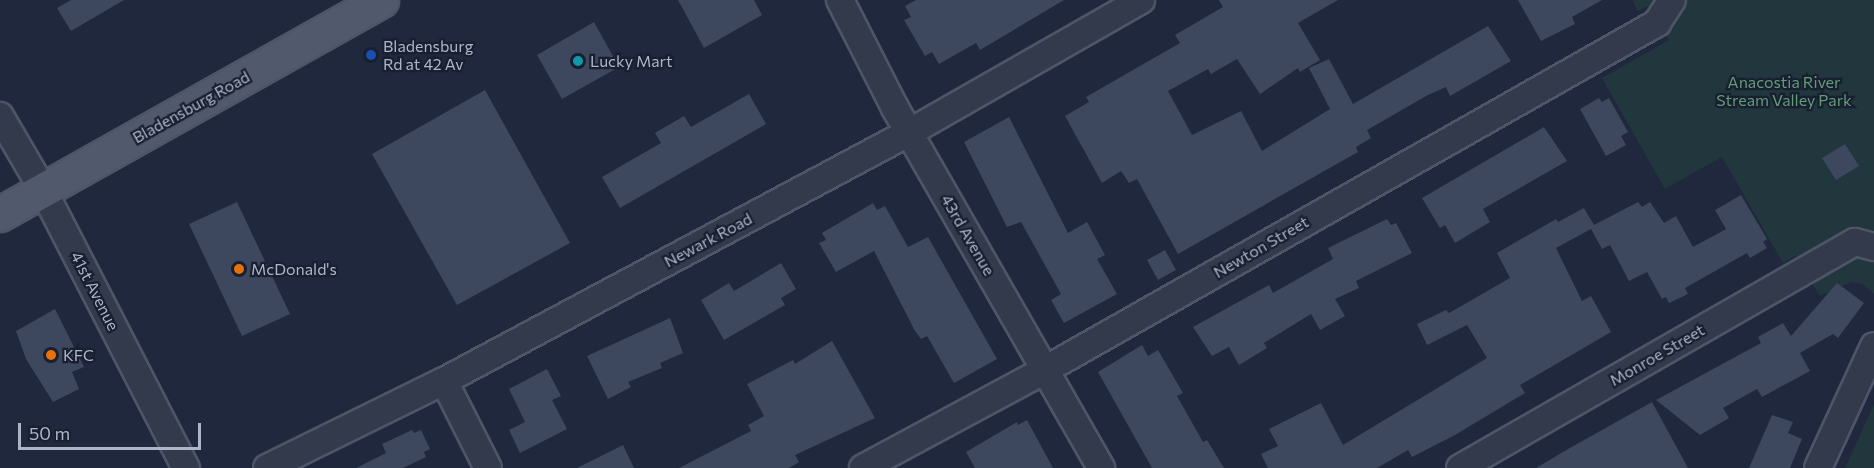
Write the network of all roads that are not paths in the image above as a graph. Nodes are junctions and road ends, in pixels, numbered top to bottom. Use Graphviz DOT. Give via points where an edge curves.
graph roads {
  1 [pos="840,0"];
  2 [pos="1142,0"];
  3 [pos="1672,0"];
  4 [pos="370,3"];
  5 [pos="0,116"];
  6 [pos="910,132"];
  7 [pos="43,190"];
  8 [pos="0,214"];
  9 [pos="1864,244"];
  10 [pos="1874,346"];
  11 [pos="1045,370"];
  12 [pos="444,381"];
  13 [pos="186,468"];
  14 [pos="267,468"];
  15 [pos="488,468"];
  16 [pos="863,468"];
  17 [pos="1101,468"];
  18 [pos="1460,468"];
  19 [pos="1818,468"];
  1 -- 6 [label="street, 43rd Avenue"];
  2 -- 6 [label="street, Newark Road"];
  3 -- 11 [label="street, Newton Street" via="1657,23"];
  4 -- 7 [label="main road, Bladensburg Road"];
  5 -- 7 [label="street, 41st Avenue"];
  6 -- 11 [label="street, 43rd Avenue"];
  6 -- 12 [label="street, Newark Road"];
  7 -- 8 [label="main road, Bladensburg Road"];
  7 -- 13 [label="street, 41st Avenue"];
  9 -- 18 [label="street, Monroe Street"];
  10 -- 19 [label="street"];
  11 -- 16 [label="street, Newton Street"];
  11 -- 17 [label="street, 43rd Avenue"];
  12 -- 14 [label="street, Newark Road"];
  12 -- 15 [label="street"];
}
